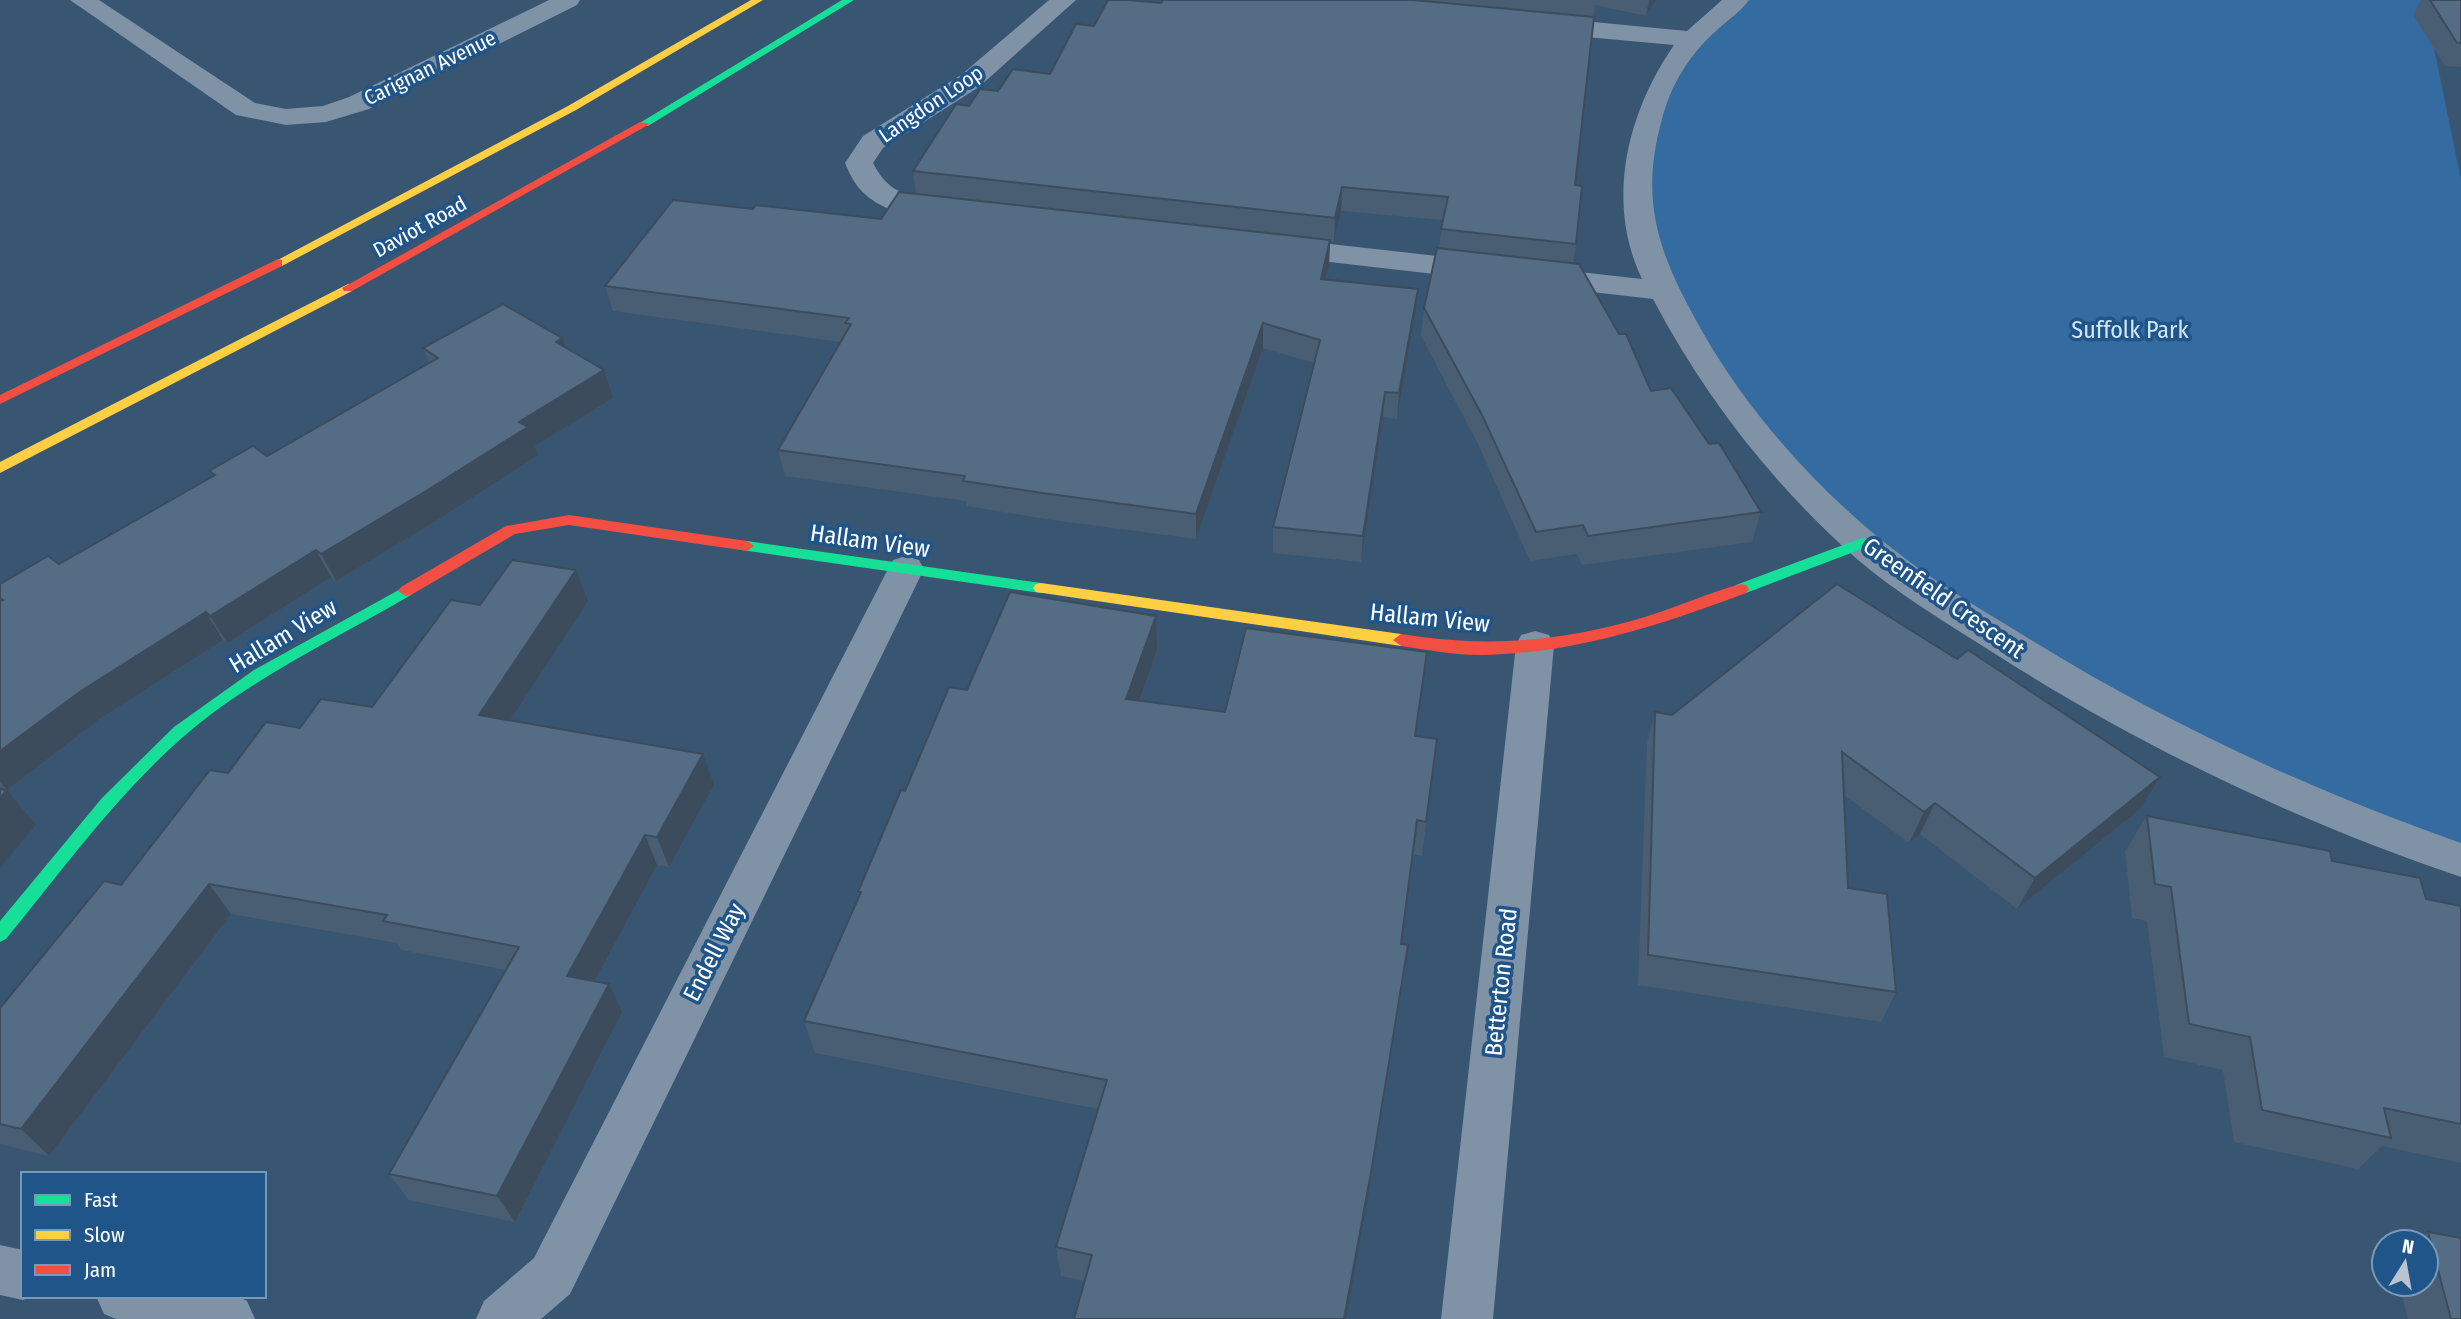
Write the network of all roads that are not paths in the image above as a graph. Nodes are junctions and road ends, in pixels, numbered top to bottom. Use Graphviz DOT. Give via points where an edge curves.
graph roads {
  1 [pos="82,0"];
  2 [pos="568,0"];
  3 [pos="758,0"];
  4 [pos="849,0"];
  5 [pos="1064,0"];
  6 [pos="1737,0"];
  7 [pos="1512,22"];
  8 [pos="1693,39"];
  9 [pos="979,213"];
  10 [pos="1253,244"];
  11 [pos="1664,291"];
  12 [pos="0,400"];
  13 [pos="0,468"];
  14 [pos="1862,543"];
  15 [pos="906,569"];
  16 [pos="1535,645"];
  17 [pos="2461,860"];
  18 [pos="0,934"];
  19 [pos="0,1270"];
  20 [pos="21,1275"];
  21 [pos="131,1298"];
  22 [pos="229,1319"];
  23 [pos="502,1319"];
  24 [pos="1467,1319"];
  1 -- 2 [label="street, Carignan Avenue" via="246,108 286,117 326,114 359,103"];
  3 -- 12 [label="street, Daviot Road" via="425,187"];
  4 -- 13 [label="street, Daviot Road" via="657,118 473,222"];
  5 -- 9 [label="street, Langdon Loop" via="970,81 873,142 859,163 867,183 897,204"];
  6 -- 8 [label="street, Greenfield Crescent"];
  7 -- 8 [label="street"];
  8 -- 11 [label="street, Greenfield Crescent" via="1664,80 1641,149 1643,234"];
  10 -- 11 [label="street"];
  11 -- 14 [label="street, Greenfield Crescent" via="1721,390"];
  14 -- 16 [label="street, Hallam View" via="1654,620"];
  14 -- 17 [label="street, Greenfield Crescent" via="1979,626 2101,699 2255,779"];
  15 -- 16 [label="street, Hallam View" via="1414,642 1484,649"];
  15 -- 18 [label="street, Hallam View" via="569,520 511,530 247,683 182,729 121,786"];
  15 -- 23 [label="street, Endell Way" via="552,1276"];
  16 -- 24 [label="street, Betterton Road"];
  19 -- 20 [label="street"];
  21 -- 22 [label="street"];
}
